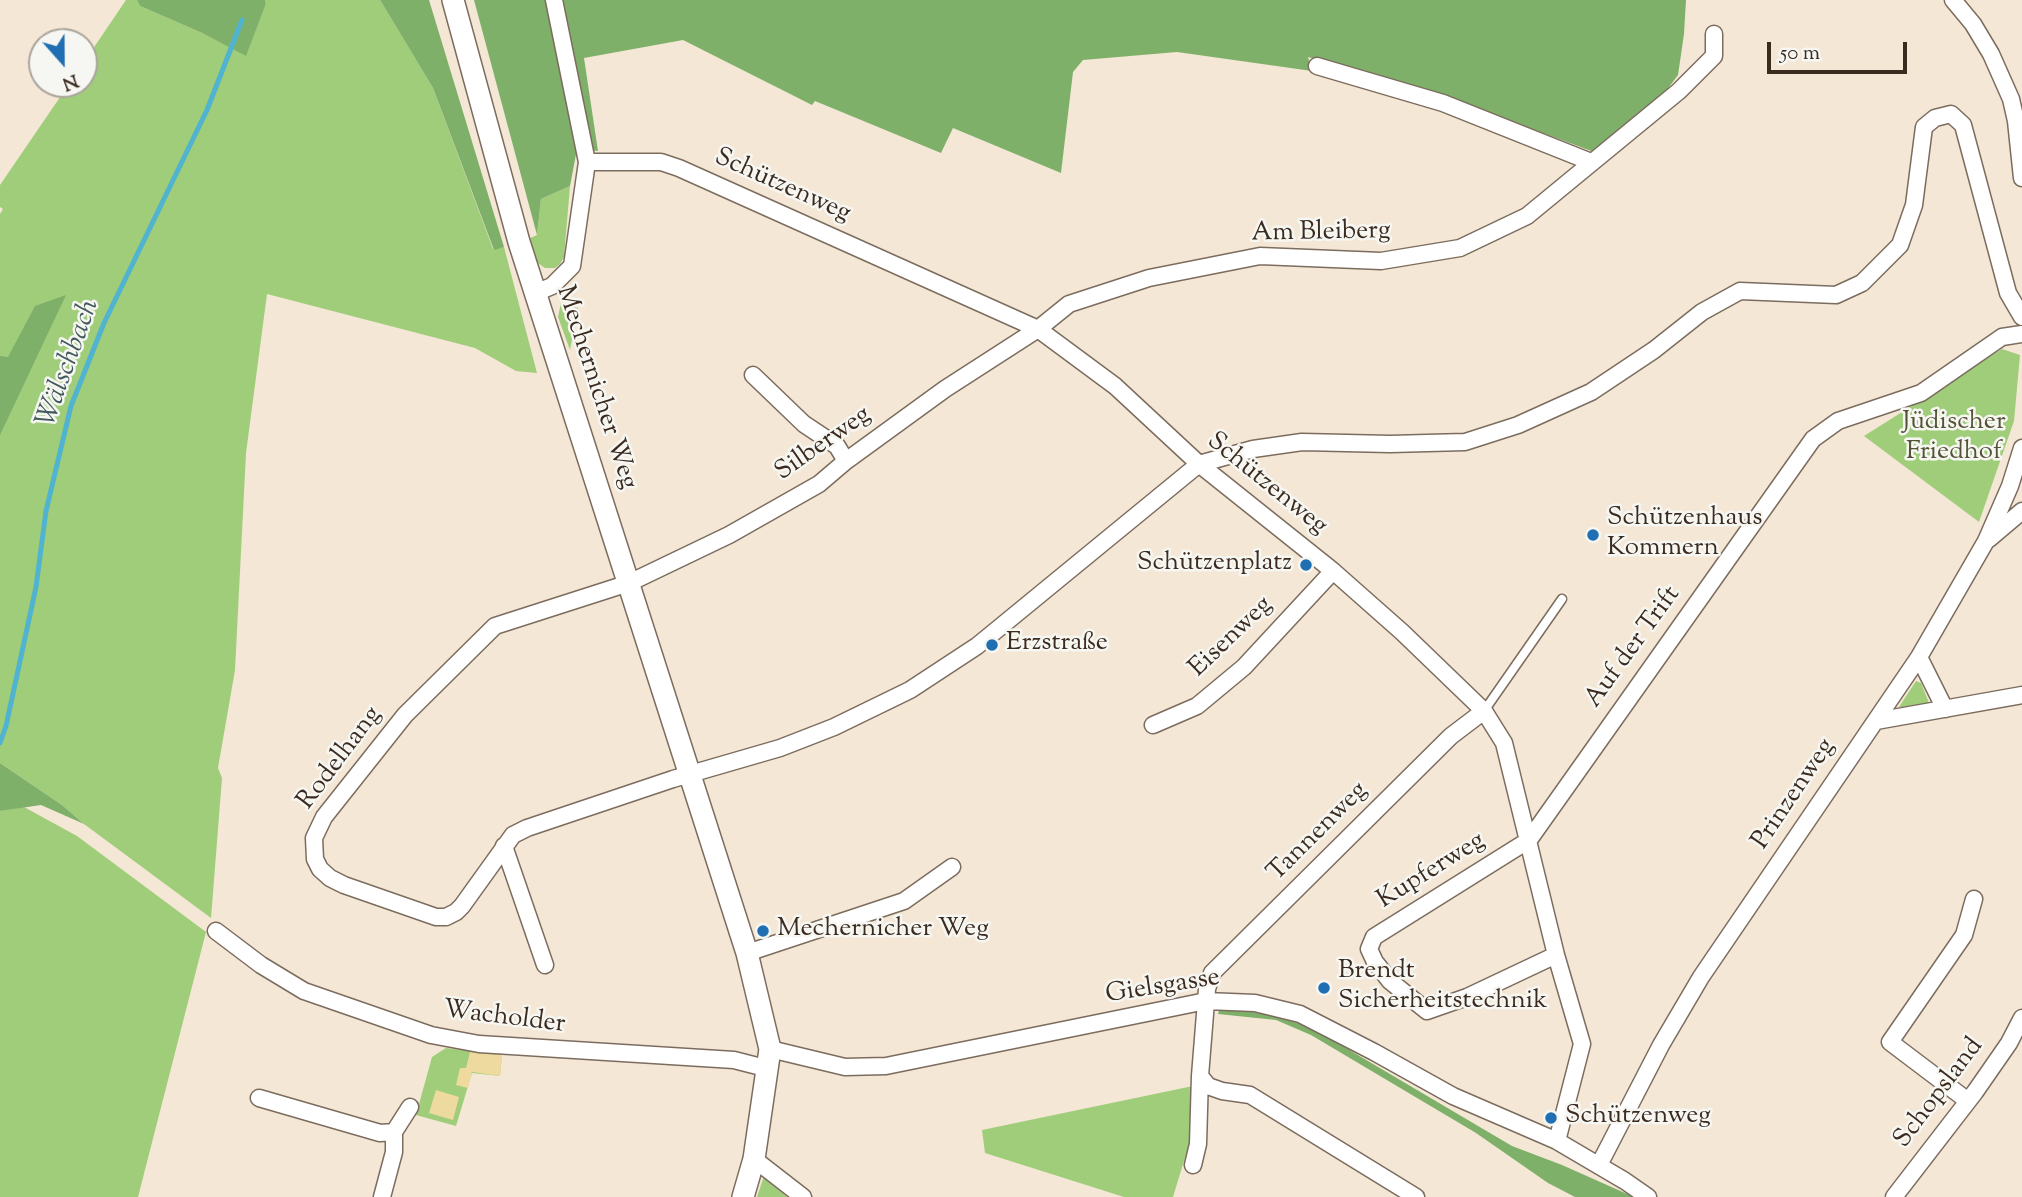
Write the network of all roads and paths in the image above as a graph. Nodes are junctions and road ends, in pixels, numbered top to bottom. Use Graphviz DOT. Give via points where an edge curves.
graph roads {
  1 [pos="453,0"];
  2 [pos="554,0"];
  3 [pos="1953,0"];
  4 [pos="1714,34"];
  5 [pos="1317,66"];
  6 [pos="587,162"];
  7 [pos="1591,162"];
  8 [pos="2022,178"];
  9 [pos="535,293"];
  10 [pos="2022,317"];
  11 [pos="1038,329"];
  12 [pos="2022,334"];
  13 [pos="753,375"];
  14 [pos="2022,448"];
  15 [pos="846,461"];
  16 [pos="1199,464"];
  17 [pos="2022,511"];
  18 [pos="1986,541"];
  19 [pos="1333,571"];
  20 [pos="629,583"];
  21 [pos="1562,599"];
  22 [pos="1919,657"];
  23 [pos="2022,695"];
  24 [pos="1945,709"];
  25 [pos="1484,711"];
  26 [pos="1876,721"];
  27 [pos="1153,725"];
  28 [pos="690,775"];
  29 [pos="1529,840"];
  30 [pos="504,846"];
  31 [pos="953,867"];
  32 [pos="1974,898"];
  33 [pos="216,931"];
  34 [pos="747,953"];
  35 [pos="1556,954"];
  36 [pos="545,965"];
  37 [pos="1206,1001"];
  38 [pos="2022,1018"];
  39 [pos="2015,1047"];
  40 [pos="770,1059"];
  41 [pos="1200,1076"];
  42 [pos="259,1098"];
  43 [pos="1968,1101"];
  44 [pos="410,1107"];
  45 [pos="394,1132"];
  46 [pos="1557,1141"];
  47 [pos="754,1159"];
  48 [pos="1193,1165"];
  49 [pos="1599,1165"];
  50 [pos="382,1197"];
  51 [pos="743,1197"];
  52 [pos="803,1197"];
  53 [pos="1416,1197"];
  54 [pos="1648,1197"];
  55 [pos="1894,1197"];
  1 -- 9 [label="street, Mechernicher Weg"];
  2 -- 6 [label="street"];
  3 -- 8 [label="street" via="1979,34 2011,99"];
  4 -- 7 [label="street, Am Bleiberg" via="1714,56 1679,91"];
  5 -- 7 [label="street" via="1443,103"];
  6 -- 9 [label="street" via="572,266 552,286"];
  6 -- 11 [label="street, Schützenweg" via="661,162 679,168"];
  7 -- 11 [label="street, Am Bleiberg" via="1527,216 1460,248 1381,261 1260,256 1149,278 1069,304"];
  9 -- 20 [label="street, Mechernicher Weg"];
  10 -- 16 [label="street" via="2008,293 1963,125 1951,114 1924,127 1914,205 1899,246 1862,283 1836,295 1740,291 1702,312 1591,392 1518,425 1465,442 1302,442"];
  11 -- 15 [label="street, Silberweg"];
  11 -- 16 [label="street, Schützenweg" via="1115,386"];
  12 -- 29 [label="street, Auf der Trift" via="2002,337 1921,393 1838,421 1813,439"];
  13 -- 15 [label="street" via="804,424 837,446"];
  14 -- 18 [label="street, Prinzenweg"];
  15 -- 20 [label="street, Silberweg" via="819,484 729,535"];
  16 -- 19 [label="street, Schützenweg"];
  16 -- 28 [label="street" via="977,646 910,690 803,739"];
  17 -- 18 [label="street"];
  18 -- 22 [label="street, Prinzenweg"];
  19 -- 25 [label="street, Schützenweg"];
  19 -- 27 [label="street, Eisenweg" via="1244,667 1197,706"];
  20 -- 28 [label="street, Mechernicher Weg"];
  20 -- 30 [label="street, Rodelhang" via="495,626 405,715 324,817 313,848 320,869 330,878 446,917 456,912"];
  21 -- 25 [label="lane"];
  22 -- 24 [label="street"];
  22 -- 26 [label="street, Prinzenweg"];
  23 -- 24 [label="street"];
  24 -- 26 [label="street"];
  25 -- 29 [label="street, Schützenweg" via="1504,743"];
  25 -- 37 [label="street, Tannenweg" via="1451,736 1212,973"];
  26 -- 49 [label="street, Prinzenweg" via="1700,977"];
  28 -- 30 [label="street, Rodelhang" via="527,828"];
  28 -- 34 [label="street, Mechernicher Weg"];
  29 -- 35 [label="street, Schützenweg"];
  29 -- 35 [label="street, Kupferweg" via="1374,937 1369,949 1390,981 1427,1012"];
  30 -- 36 [label="street"];
  31 -- 34 [label="street" via="904,901"];
  32 -- 43 [label="street" via="1964,935 1890,1042"];
  33 -- 40 [label="street, Wacholder" via="304,991 431,1035 479,1044"];
  34 -- 40 [label="street, Mechernicher Weg"];
  35 -- 46 [label="street, Schützenweg" via="1582,1044"];
  37 -- 40 [label="street, Gielsgasse" via="886,1066 845,1068"];
  37 -- 41 [label="street, Tannenweg"];
  37 -- 46 [label="street, Gielsgasse" via="1255,1003 1300,1014 1453,1097"];
  38 -- 39 [label="street, Schopsland"];
  39 -- 43 [label="street, Schopsland"];
  40 -- 47 [label="street, Mechernicher Weg"];
  41 -- 48 [label="street, Tannenweg"];
  41 -- 53 [label="street" via="1208,1086 1250,1095"];
  42 -- 45 [label="street" via="380,1133"];
  43 -- 55 [label="street, Schopsland"];
  44 -- 45 [label="street"];
  45 -- 50 [label="street" via="394,1152"];
  46 -- 49 [label="street, Gielsgasse"];
  47 -- 51 [label="street, Mechernicher Weg"];
  47 -- 52 [label="street"];
  49 -- 54 [label="street, Gielsgasse"];
}
